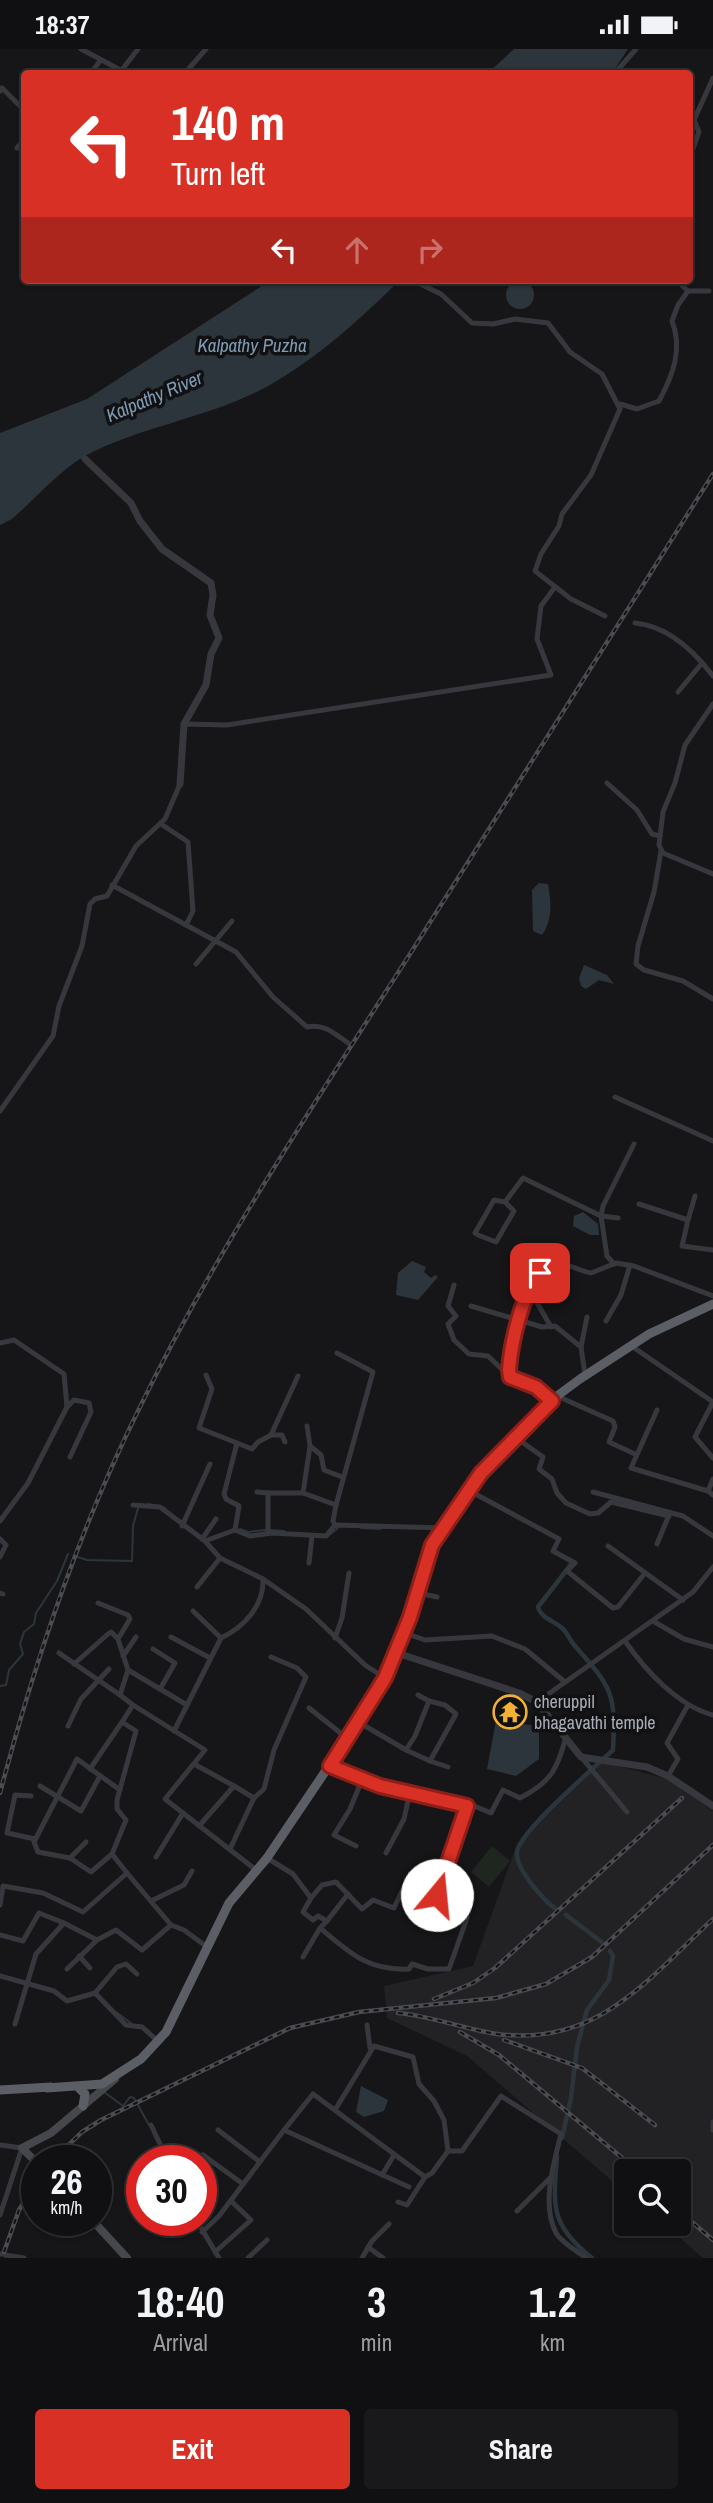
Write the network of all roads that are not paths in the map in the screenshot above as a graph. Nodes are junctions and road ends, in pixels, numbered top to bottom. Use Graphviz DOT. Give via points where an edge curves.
graph roads {
  1 [pos="81,49"];
  2 [pos="138,49"];
  3 [pos="206,49"];
  4 [pos="636,49"];
  5 [pos="100,61"];
  6 [pos="93,70"];
  7 [pos="120,70"];
  8 [pos="125,70"];
  9 [pos="188,70"];
  10 [pos="618,70"];
  11 [pos="713,78"];
  12 [pos="0,91"];
  13 [pos="21,107"];
  14 [pos="21,143"];
  15 [pos="17,148"];
  16 [pos="693,149"];
  17 [pos="420,284"];
  18 [pos="680,284"];
  19 [pos="688,291"];
  20 [pos="709,291"];
  21 [pos="620,404"];
  22 [pos="85,459"];
  23 [pos="555,587"];
  24 [pos="605,616"];
  25 [pos="635,623"];
  26 [pos="702,663"];
  27 [pos="713,676"];
  28 [pos="678,691"];
  29 [pos="713,704"];
  30 [pos="184,724"];
  31 [pos="607,783"];
  32 [pos="180,784"];
  33 [pos="161,824"];
  34 [pos="660,837"];
  35 [pos="661,851"];
  36 [pos="713,874"];
  37 [pos="112,885"];
  38 [pos="232,921"];
  39 [pos="186,925"];
  40 [pos="214,941"];
  41 [pos="196,964"];
  42 [pos="713,999"];
  43 [pos="348,1043"];
  44 [pos="615,1097"];
  45 [pos="0,1111"];
  46 [pos="713,1141"];
  47 [pos="634,1144"];
  48 [pos="695,1196"];
  49 [pos="505,1202"];
  50 [pos="639,1204"];
  51 [pos="601,1216"];
  52 [pos="618,1218"];
  53 [pos="688,1220"];
  54 [pos="713,1249"];
  55 [pos="614,1264"];
  56 [pos="630,1265"];
  57 [pos="454,1285"];
  58 [pos="528,1287"];
  59 [pos="713,1296"];
  60 [pos="713,1304"];
  61 [pos="471,1306"];
  62 [pos="587,1317"];
  63 [pos="520,1321"];
  64 [pos="606,1321"];
  65 [pos="551,1327"];
  66 [pos="0,1343"];
  67 [pos="630,1345"];
  68 [pos="582,1347"];
  69 [pos="337,1353"];
  70 [pos="206,1375"];
  71 [pos="585,1375"];
  72 [pos="298,1376"];
  73 [pos="510,1377"];
  74 [pos="554,1399"];
  75 [pos="713,1402"];
  76 [pos="67,1407"];
  77 [pos="657,1410"];
  78 [pos="307,1426"];
  79 [pos="271,1434"];
  80 [pos="515,1437"];
  81 [pos="285,1442"];
  82 [pos="237,1444"];
  83 [pos="310,1446"];
  84 [pos="635,1454"];
  85 [pos="70,1457"];
  86 [pos="713,1458"];
  87 [pos="209,1464"];
  88 [pos="342,1477"];
  89 [pos="713,1479"];
  90 [pos="468,1490"];
  91 [pos="257,1492"];
  92 [pos="593,1492"];
  93 [pos="268,1493"];
  94 [pos="303,1493"];
  95 [pos="711,1493"];
  96 [pos="137,1505"];
  97 [pos="336,1505"];
  98 [pos="669,1514"];
  99 [pos="216,1519"];
  100 [pos="0,1521"];
  101 [pos="335,1525"];
  102 [pos="182,1526"];
  103 [pos="444,1528"];
  104 [pos="235,1530"];
  105 [pos="268,1533"];
  106 [pos="312,1536"];
  107 [pos="713,1536"];
  108 [pos="0,1539"];
  109 [pos="204,1540"];
  110 [pos="657,1544"];
  111 [pos="608,1546"];
  112 [pos="0,1557"];
  113 [pos="220,1558"];
  114 [pos="309,1563"];
  115 [pos="713,1567"];
  116 [pos="349,1573"];
  117 [pos="645,1573"];
  118 [pos="263,1579"];
  119 [pos="197,1587"];
  120 [pos="418,1593"];
  121 [pos="437,1597"];
  122 [pos="682,1600"];
  123 [pos="99,1602"];
  124 [pos="193,1611"];
  125 [pos="653,1621"];
  126 [pos="405,1633"];
  127 [pos="136,1637"];
  128 [pos="171,1637"];
  129 [pos="335,1637"];
  130 [pos="220,1638"];
  131 [pos="118,1640"];
  132 [pos="625,1641"];
  133 [pos="713,1647"];
  134 [pos="153,1649"];
  135 [pos="59,1653"];
  136 [pos="397,1653"];
  137 [pos="123,1656"];
  138 [pos="271,1657"];
  139 [pos="210,1658"];
  140 [pos="74,1664"];
  141 [pos="109,1669"];
  142 [pos="128,1670"];
  143 [pos="385,1678"];
  144 [pos="96,1681"];
  145 [pos="565,1682"];
  146 [pos="160,1689"];
  147 [pos="120,1695"];
  148 [pos="418,1695"];
  149 [pos="429,1701"];
  150 [pos="537,1702"];
  151 [pos="134,1705"];
  152 [pos="187,1705"];
  153 [pos="688,1705"];
  154 [pos="309,1708"];
  155 [pos="713,1715"];
  156 [pos="122,1722"];
  157 [pos="360,1723"];
  158 [pos="68,1726"];
  159 [pos="174,1731"];
  160 [pos="566,1737"];
  161 [pos="348,1739"];
  162 [pos="406,1750"];
  163 [pos="581,1757"];
  164 [pos="430,1761"];
  165 [pos="194,1764"];
  166 [pos="330,1766"];
  167 [pos="448,1767"];
  168 [pos="90,1769"];
  169 [pos="100,1776"];
  170 [pos="668,1776"];
  171 [pos="362,1780"];
  172 [pos="40,1786"];
  173 [pos="234,1787"];
  174 [pos="120,1790"];
  175 [pos="410,1792"];
  176 [pos="31,1796"];
  177 [pos="59,1798"];
  178 [pos="254,1798"];
  179 [pos="467,1806"];
  180 [pos="713,1806"];
  181 [pos="627,1812"];
  182 [pos="183,1813"];
  183 [pos="199,1826"];
  184 [pos="36,1839"];
  185 [pos="86,1842"];
  186 [pos="356,1846"];
  187 [pos="230,1849"];
  188 [pos="386,1853"];
  189 [pos="112,1854"];
  190 [pos="156,1857"];
  191 [pos="267,1857"];
  192 [pos="71,1858"];
  193 [pos="256,1870"];
  194 [pos="192,1871"];
  195 [pos="127,1873"];
  196 [pos="443,1873"];
  197 [pos="348,1894"];
  198 [pos="311,1898"];
  199 [pos="151,1901"];
  200 [pos="0,1905"];
  201 [pos="327,1921"];
  202 [pos="64,1923"];
  203 [pos="171,1925"];
  204 [pos="320,1928"];
  205 [pos="0,1935"];
  206 [pos="97,1940"];
  207 [pos="207,1947"];
  208 [pos="79,1956"];
  209 [pos="303,1957"];
  210 [pos="90,1968"];
  211 [pos="67,1969"];
  212 [pos="137,1974"];
  213 [pos="0,1976"];
  214 [pos="27,1983"];
  215 [pos="95,1993"];
  216 [pos="15,2024"];
  217 [pos="367,2025"];
  218 [pos="159,2042"];
  219 [pos="373,2047"];
  220 [pos="125,2070"];
  221 [pos="47,2088"];
  222 [pos="79,2088"];
  223 [pos="0,2090"];
  224 [pos="83,2106"];
  225 [pos="335,2110"];
  226 [pos="713,2122"];
  227 [pos="151,2125"];
  228 [pos="218,2130"];
  229 [pos="284,2130"];
  230 [pos="713,2130"];
  231 [pos="0,2145"];
  232 [pos="26,2145"];
  233 [pos="160,2145"];
  234 [pos="21,2146"];
  235 [pos="448,2151"];
  236 [pos="394,2154"];
  237 [pos="21,2155"];
  238 [pos="260,2162"];
  239 [pos="217,2165"];
  240 [pos="382,2175"];
  241 [pos="425,2177"];
  242 [pos="551,2177"];
  243 [pos="243,2184"];
  244 [pos="409,2187"];
  245 [pos="231,2201"];
  246 [pos="398,2202"];
  247 [pos="517,2211"];
  248 [pos="0,2215"];
  249 [pos="217,2216"];
  250 [pos="388,2224"];
  251 [pos="107,2236"];
  252 [pos="205,2236"];
  253 [pos="267,2240"];
  254 [pos="368,2248"];
  255 [pos="215,2252"];
  256 [pos="2,2254"];
  257 [pos="24,2258"];
  258 [pos="127,2258"];
  259 [pos="219,2258"];
  260 [pos="248,2258"];
  261 [pos="362,2258"];
  262 [pos="383,2258"];
  263 [pos="586,2258"];
  1 -- 5 [label="street"];
  2 -- 8 [label="street"];
  3 -- 9 [label="street"];
  4 -- 10 [label="street"];
  5 -- 6 [label="street"];
  5 -- 7 [label="street"];
  11 -- 16 [label="street" via="694,120 699,132"];
  12 -- 13 [label="street" via="2,88"];
  14 -- 15 [label="street"];
  17 -- 21 [label="street" via="441,294 472,323 515,319 548,323 570,352 603,374"];
  18 -- 19 [label="street"];
  19 -- 20 [label="street"];
  19 -- 21 [label="street" via="671,316 678,351 659,401 637,409"];
  21 -- 23 [label="street" via="591,475 562,514 541,554 535,571"];
  22 -- 30 [label="street" via="131,503 162,549 214,589 210,615 219,638 206,685"];
  23 -- 24 [label="street"];
  23 -- 30 [label="street" via="541,606 537,639 551,675 227,725"];
  25 -- 26 [label="street" via="655,625"];
  26 -- 27 [label="street"];
  26 -- 28 [label="street"];
  29 -- 34 [label="street" via="685,745 663,812"];
  30 -- 32 [label="street"];
  31 -- 34 [label="street" via="637,810 652,834"];
  32 -- 33 [label="street"];
  33 -- 37 [label="street" via="136,846"];
  33 -- 39 [label="street" via="188,842 193,911"];
  34 -- 35 [label="street"];
  35 -- 36 [label="street"];
  35 -- 42 [label="street" via="636,964 683,981"];
  37 -- 39 [label="street"];
  37 -- 45 [label="street" via="107,896 90,904 82,946 53,1036"];
  38 -- 40 [label="street"];
  39 -- 40 [label="street"];
  40 -- 41 [label="street"];
  40 -- 43 [label="street" via="236,952 295,1019 307,1027 328,1029"];
  44 -- 46 [label="street"];
  47 -- 51 [label="street"];
  48 -- 53 [label="street"];
  49 -- 49 [label="street" via="494,1199 475,1233 496,1242 514,1211"];
  49 -- 51 [label="street" via="523,1178"];
  50 -- 53 [label="street"];
  51 -- 52 [label="street"];
  51 -- 55 [label="street" via="607,1256"];
  53 -- 54 [label="street" via="682,1246"];
  55 -- 56 [label="street"];
  55 -- 58 [label="street" via="591,1273 553,1265"];
  56 -- 59 [label="street"];
  56 -- 64 [label="street" via="621,1295"];
  57 -- 73 [label="street" via="448,1306 456,1316 448,1324 454,1340 469,1354 488,1356"];
  58 -- 63 [label="street"];
  58 -- 65 [label="street"];
  60 -- 67 [label="highway"];
  61 -- 63 [label="street"];
  62 -- 68 [label="street"];
  63 -- 65 [label="street"];
  63 -- 73 [label="street"];
  65 -- 68 [label="street"];
  66 -- 76 [label="street" via="14,1341 64,1374"];
  67 -- 71 [label="highway"];
  67 -- 75 [label="street"];
  68 -- 71 [label="street"];
  69 -- 88 [label="street" via="373,1372"];
  70 -- 82 [label="street" via="212,1389 199,1428"];
  71 -- 74 [label="highway"];
  72 -- 79 [label="street"];
  73 -- 74 [label="street"];
  74 -- 80 [label="highway"];
  74 -- 84 [label="street" via="613,1421 609,1441"];
  75 -- 86 [label="street" via="695,1437"];
  76 -- 85 [label="street" via="81,1400 89,1403 91,1412"];
  76 -- 100 [label="street" via="28,1483"];
  77 -- 84 [label="street"];
  78 -- 83 [label="street"];
  79 -- 81 [label="street" via="282,1435"];
  79 -- 82 [label="street" via="251,1450"];
  80 -- 90 [label="highway"];
  80 -- 98 [label="street" via="543,1457 538,1469 552,1479 566,1503 590,1514 611,1502"];
  82 -- 104 [label="street" via="225,1494 239,1506"];
  83 -- 88 [label="street" via="321,1455 324,1470"];
  83 -- 94 [label="street"];
  84 -- 95 [label="street" via="631,1468"];
  87 -- 102 [label="street"];
  88 -- 97 [label="street"];
  89 -- 95 [label="street"];
  90 -- 103 [label="highway"];
  90 -- 117 [label="street" via="559,1539 553,1551 575,1563 566,1571 613,1608"];
  91 -- 93 [label="street"];
  92 -- 98 [label="street"];
  93 -- 94 [label="street"];
  93 -- 105 [label="street"];
  94 -- 97 [label="street"];
  96 -- 102 [label="street" via="160,1507"];
  97 -- 101 [label="street"];
  98 -- 107 [label="street" via="687,1517"];
  98 -- 110 [label="street"];
  99 -- 109 [label="street"];
  101 -- 103 [label="street"];
  101 -- 106 [label="street" via="328,1536"];
  102 -- 109 [label="street"];
  103 -- 120 [label="highway" via="432,1545"];
  104 -- 105 [label="street" via="250,1536"];
  104 -- 109 [label="street"];
  105 -- 106 [label="street"];
  106 -- 114 [label="street"];
  108 -- 112 [label="street" via="6,1545"];
  109 -- 113 [label="street"];
  111 -- 117 [label="street"];
  113 -- 118 [label="street"];
  113 -- 119 [label="street"];
  115 -- 122 [label="street"];
  116 -- 129 [label="street"];
  117 -- 122 [label="street"];
  118 -- 129 [label="street" via="306,1609"];
  118 -- 130 [label="street" via="264,1594 256,1608 237,1631"];
  120 -- 121 [label="street"];
  120 -- 126 [label="highway"];
  122 -- 125 [label="street"];
  123 -- 131 [label="street" via="130,1619"];
  124 -- 130 [label="street"];
  125 -- 132 [label="street"];
  125 -- 133 [label="street" via="684,1639"];
  126 -- 136 [label="highway"];
  126 -- 145 [label="street" via="425,1640 492,1636 525,1649"];
  127 -- 137 [label="street"];
  128 -- 139 [label="street"];
  129 -- 143 [label="street"];
  130 -- 139 [label="street"];
  131 -- 137 [label="street"];
  131 -- 140 [label="street" via="111,1632"];
  132 -- 145 [label="street"];
  132 -- 153 [label="street"];
  134 -- 146 [label="street" via="175,1663"];
  135 -- 140 [label="street"];
  136 -- 143 [label="highway"];
  136 -- 150 [label="street"];
  137 -- 142 [label="street"];
  138 -- 178 [label="street" via="306,1677 274,1750 264,1789"];
  139 -- 152 [label="street"];
  140 -- 144 [label="street"];
  141 -- 144 [label="street"];
  142 -- 146 [label="street"];
  142 -- 147 [label="street"];
  143 -- 157 [label="highway"];
  144 -- 147 [label="street"];
  144 -- 158 [label="street" via="80,1699"];
  145 -- 150 [label="street"];
  146 -- 152 [label="street"];
  147 -- 151 [label="street"];
  148 -- 149 [label="street"];
  149 -- 162 [label="street"];
  149 -- 164 [label="street" via="456,1714"];
  150 -- 160 [label="street"];
  151 -- 156 [label="street"];
  151 -- 159 [label="street"];
  152 -- 159 [label="street"];
  153 -- 155 [label="street"];
  153 -- 170 [label="street" via="667,1743 678,1759"];
  154 -- 161 [label="street"];
  156 -- 168 [label="street"];
  156 -- 174 [label="street" via="135,1731"];
  157 -- 161 [label="highway"];
  157 -- 162 [label="street"];
  159 -- 165 [label="street" via="205,1750"];
  160 -- 163 [label="street"];
  160 -- 179 [label="street" via="558,1768 531,1792 520,1798 503,1790 491,1813"];
  161 -- 166 [label="highway"];
  162 -- 164 [label="street"];
  163 -- 170 [label="street" via="647,1767"];
  163 -- 181 [label="street"];
  164 -- 167 [label="street"];
  165 -- 173 [label="street"];
  165 -- 182 [label="street" via="165,1799"];
  166 -- 171 [label="street"];
  166 -- 191 [label="highway"];
  168 -- 169 [label="street"];
  168 -- 177 [label="street" via="77,1759"];
  169 -- 174 [label="street"];
  169 -- 177 [label="street" via="81,1811"];
  170 -- 180 [label="street"];
  171 -- 175 [label="street"];
  171 -- 186 [label="street" via="334,1835"];
  172 -- 177 [label="street"];
  173 -- 178 [label="street"];
  173 -- 183 [label="street"];
  174 -- 189 [label="street" via="117,1809 126,1819"];
  175 -- 179 [label="street"];
  175 -- 188 [label="street" via="404,1819"];
  176 -- 184 [label="street" via="15,1795 7,1833"];
  177 -- 184 [label="street"];
  178 -- 187 [label="street"];
  179 -- 196 [label="street"];
  182 -- 183 [label="street"];
  182 -- 190 [label="street"];
  183 -- 187 [label="street"];
  184 -- 192 [label="street" via="38,1851"];
  185 -- 192 [label="street"];
  187 -- 193 [label="street"];
  189 -- 192 [label="street" via="91,1872"];
  189 -- 195 [label="street"];
  191 -- 193 [label="highway"];
  191 -- 198 [label="street" via="293,1874"];
  193 -- 207 [label="highway" via="229,1903"];
  194 -- 199 [label="street" via="184,1885"];
  195 -- 199 [label="street"];
  195 -- 200 [label="street" via="83,1912 24,1887 3,1886"];
  196 -- 197 [label="street" via="410,1874 394,1907 373,1900 363,1910"];
  196 -- 204 [label="street" via="437,1895 466,1910 467,1918 449,1969 412,1964 398,1969 351,1957"];
  197 -- 198 [label="street" via="331,1881"];
  197 -- 201 [label="street"];
  198 -- 201 [label="street" via="303,1912 313,1920 318,1916"];
  199 -- 203 [label="street"];
  201 -- 204 [label="street"];
  202 -- 205 [label="street" via="39,1913 23,1941"];
  202 -- 206 [label="street"];
  202 -- 214 [label="street" via="36,1954"];
  203 -- 206 [label="street" via="142,1950 116,1930"];
  203 -- 207 [label="street"];
  204 -- 209 [label="street"];
  206 -- 208 [label="street"];
  207 -- 218 [label="highway"];
  208 -- 210 [label="street"];
  208 -- 211 [label="street"];
  212 -- 215 [label="street" via="126,1964 117,1967"];
  213 -- 214 [label="street"];
  214 -- 215 [label="street" via="54,1991 67,2001"];
  214 -- 216 [label="street"];
  215 -- 218 [label="street" via="126,2025 142,2027"];
  217 -- 219 [label="street"];
  218 -- 220 [label="highway"];
  219 -- 225 [label="street"];
  219 -- 235 [label="street" via="413,2057 419,2084 444,2120"];
  220 -- 221 [label="highway"];
  220 -- 222 [label="highway" via="102,2084"];
  220 -- 224 [label="main road"];
  221 -- 222 [label="highway"];
  221 -- 223 [label="highway"];
  222 -- 224 [label="highway" via="85,2094"];
  224 -- 232 [label="main road" via="43,2138"];
  225 -- 229 [label="street" via="313,2094"];
  225 -- 236 [label="street"];
  226 -- 230 [label="street"];
  227 -- 233 [label="street"];
  228 -- 238 [label="street"];
  229 -- 238 [label="street"];
  229 -- 240 [label="street"];
  231 -- 234 [label="street"];
  235 -- 241 [label="street"];
  235 -- 242 [label="street" via="462,2151 501,2097 561,2134"];
  236 -- 240 [label="street"];
  236 -- 241 [label="street"];
  237 -- 248 [label="street"];
  238 -- 243 [label="street"];
  239 -- 243 [label="street"];
  240 -- 244 [label="street"];
  241 -- 246 [label="street" via="407,2205"];
  242 -- 247 [label="street"];
  242 -- 263 [label="street" via="556,2235"];
  243 -- 245 [label="street"];
  245 -- 249 [label="street"];
  245 -- 255 [label="street" via="251,2220"];
  250 -- 254 [label="street"];
  251 -- 258 [label="main road"];
  252 -- 255 [label="street"];
  253 -- 260 [label="street"];
  254 -- 261 [label="street"];
  254 -- 262 [label="street"];
  255 -- 259 [label="street"];
  256 -- 257 [label="street"];
}
